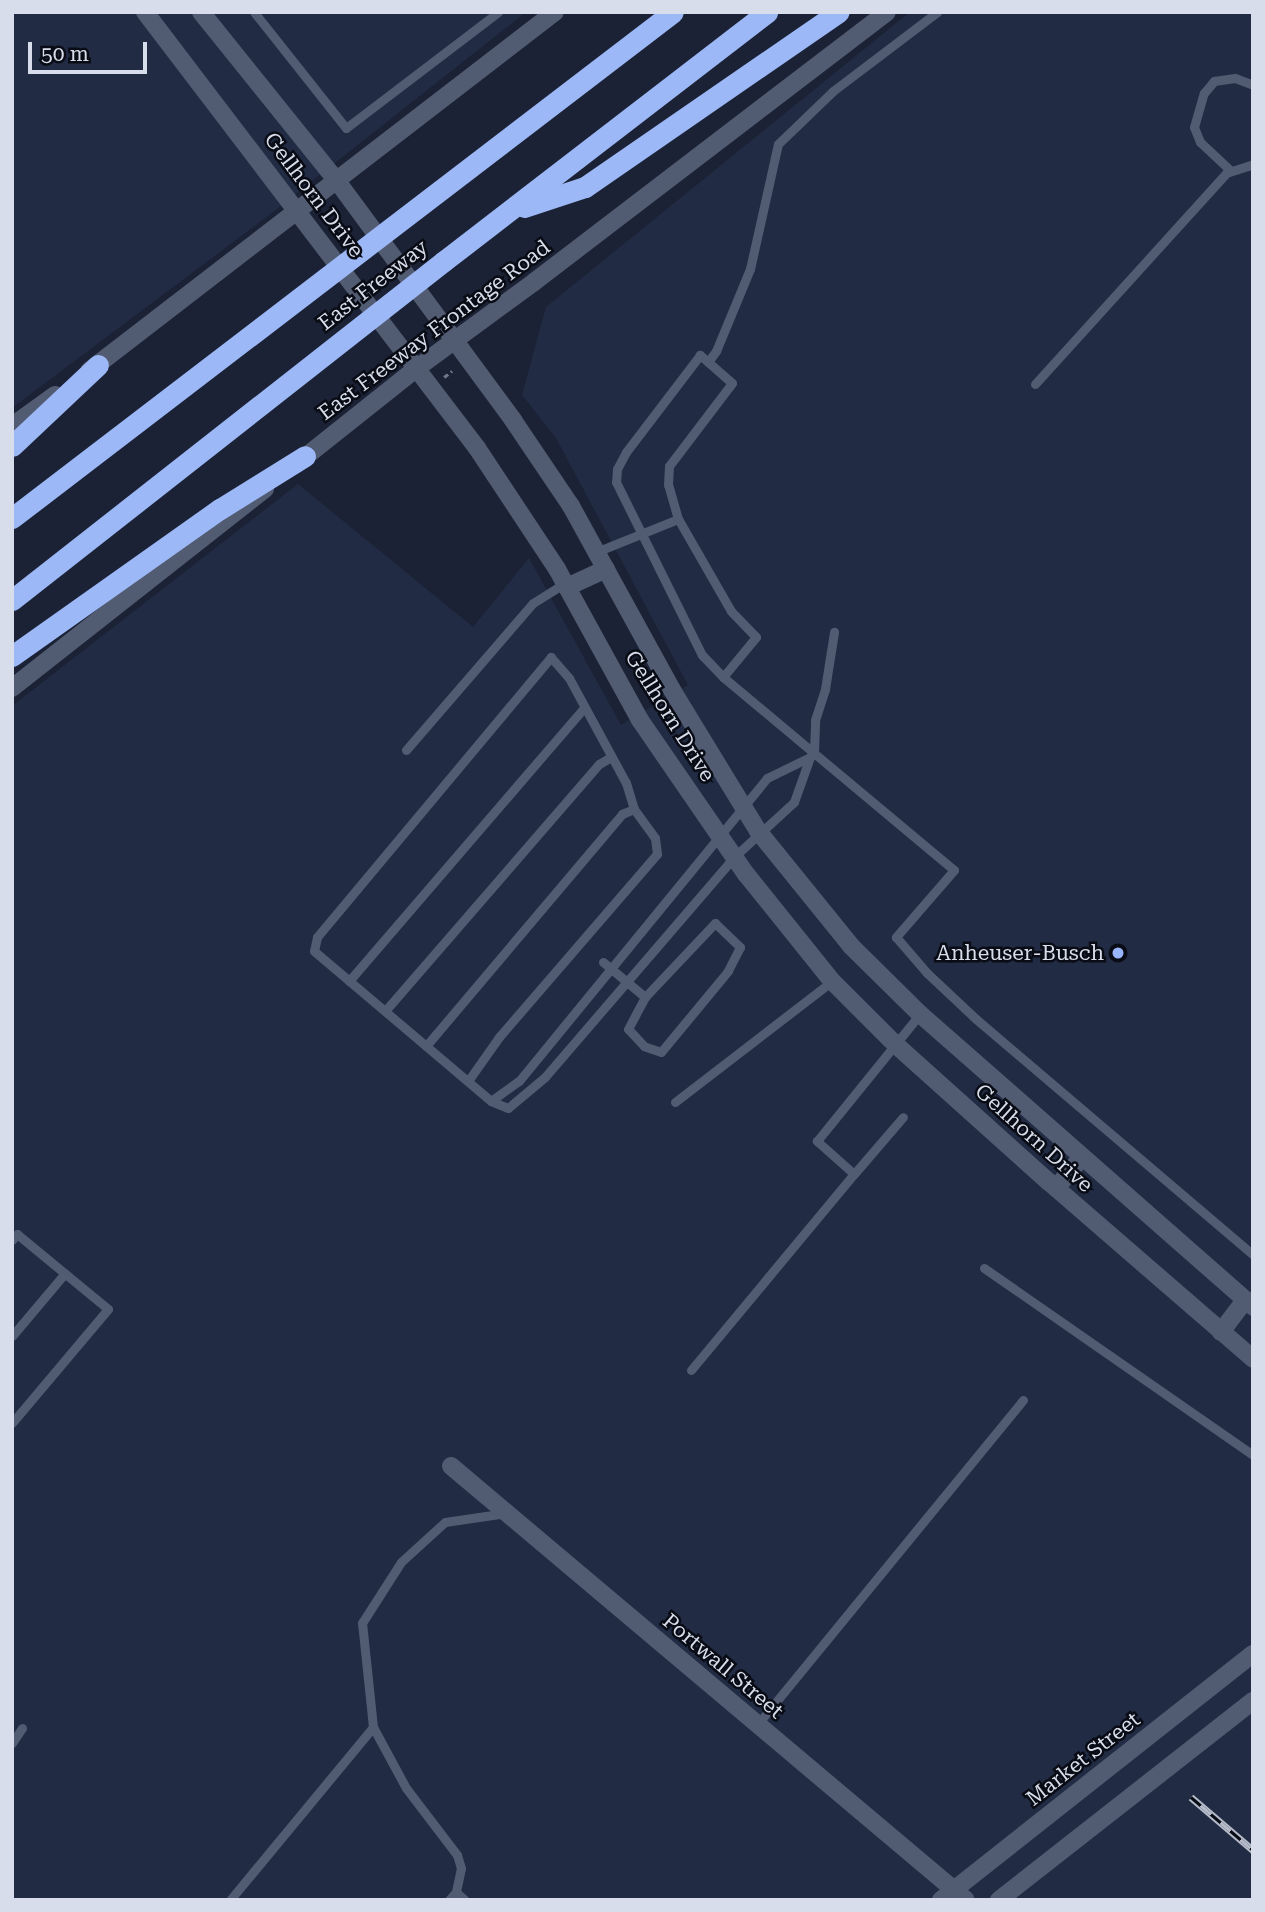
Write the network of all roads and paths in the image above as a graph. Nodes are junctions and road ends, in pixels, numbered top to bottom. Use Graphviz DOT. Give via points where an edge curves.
graph roads {
  1 [pos="145,12"];
  2 [pos="201,12"];
  3 [pos="254,12"];
  4 [pos="498,12"];
  5 [pos="555,12"];
  6 [pos="662,12"];
  7 [pos="673,12"];
  8 [pos="767,12"];
  9 [pos="838,12"];
  10 [pos="887,12"];
  11 [pos="937,12"];
  12 [pos="577,85"];
  13 [pos="1253,85"];
  14 [pos="1253,164"];
  15 [pos="1231,171"];
  16 [pos="337,181"];
  17 [pos="297,211"];
  18 [pos="508,212"];
  19 [pos="453,342"];
  20 [pos="708,362"];
  21 [pos="98,365"];
  22 [pos="416,368"];
  23 [pos="452,371"];
  24 [pos="441,379"];
  25 [pos="1035,384"];
  26 [pos="12,426"];
  27 [pos="12,446"];
  28 [pos="305,456"];
  29 [pos="12,518"];
  30 [pos="678,519"];
  31 [pos="640,534"];
  32 [pos="596,552"];
  33 [pos="606,569"];
  34 [pos="566,585"];
  35 [pos="12,600"];
  36 [pos="834,632"];
  37 [pos="12,656"];
  38 [pos="723,677"];
  39 [pos="12,688"];
  40 [pos="584,708"];
  41 [pos="406,750"];
  42 [pos="813,754"];
  43 [pos="611,757"];
  44 [pos="743,808"];
  45 [pos="634,809"];
  46 [pos="758,831"];
  47 [pos="720,836"];
  48 [pos="734,856"];
  49 [pos="606,965"];
  50 [pos="349,981"];
  51 [pos="832,981"];
  52 [pos="626,983"];
  53 [pos="645,998"];
  54 [pos="385,1012"];
  55 [pos="920,1014"];
  56 [pos="895,1044"];
  57 [pos="426,1046"];
  58 [pos="468,1081"];
  59 [pos="491,1101"];
  60 [pos="675,1102"];
  61 [pos="903,1117"];
  62 [pos="1081,1158"];
  63 [pos="854,1174"];
  64 [pos="1056,1188"];
  65 [pos="12,1240"];
  66 [pos="1253,1255"];
  67 [pos="984,1268"];
  68 [pos="65,1273"];
  69 [pos="1249,1304"];
  70 [pos="1221,1332"];
  71 [pos="12,1336"];
  72 [pos="1253,1359"];
  73 [pos="691,1370"];
  74 [pos="1023,1400"];
  75 [pos="12,1423"];
  76 [pos="1253,1455"];
  77 [pos="451,1466"];
  78 [pos="506,1513"];
  79 [pos="1253,1654"];
  80 [pos="1253,1701"];
  81 [pos="757,1725"];
  82 [pos="373,1727"];
  83 [pos="22,1728"];
  84 [pos="12,1743"];
  85 [pos="453,1896"];
  86 [pos="953,1896"];
  87 [pos="230,1900"];
  88 [pos="465,1900"];
  89 [pos="999,1900"];
  1 -- 17 [label="main road, Gellhorn Drive"];
  2 -- 16 [label="main road, Gellhorn Drive"];
  3 -- 4 [label="lane" via="346,128"];
  5 -- 16 [label="main road"];
  6 -- 12 [label="highway"];
  7 -- 12 [label="highway, East Freeway"];
  8 -- 18 [label="highway, East Freeway"];
  9 -- 18 [label="highway" via="585,187"];
  10 -- 19 [label="main road, East Freeway Frontage Road"];
  11 -- 20 [label="lane" via="833,91 778,144 750,270"];
  12 -- 29 [label="highway, East Freeway"];
  13 -- 15 [label="lane" via="1235,78 1214,80 1204,93 1194,127 1200,142"];
  14 -- 15 [label="lane"];
  15 -- 25 [label="lane"];
  16 -- 17 [label="main road"];
  16 -- 19 [label="main road, Gellhorn Drive"];
  17 -- 21 [label="main road"];
  17 -- 22 [label="main road, Gellhorn Drive"];
  18 -- 35 [label="highway, East Freeway"];
  19 -- 22 [label="main road, East Freeway Frontage Road"];
  19 -- 32 [label="main road, Gellhorn Drive" via="542,463"];
  20 -- 30 [label="lane" via="732,383 669,466 667,485"];
  20 -- 31 [label="lane" via="700,355 617,469 616,482"];
  21 -- 26 [label="main road"];
  21 -- 27 [label="highway"];
  22 -- 28 [label="main road, East Freeway Frontage Road"];
  22 -- 34 [label="main road, Gellhorn Drive" via="477,448"];
  23 -- 24 [label="path"];
  28 -- 37 [label="highway" via="220,509"];
  28 -- 39 [label="main road, East Freeway Frontage Road"];
  30 -- 31 [label="lane"];
  30 -- 38 [label="lane" via="731,611 756,637"];
  31 -- 32 [label="lane"];
  31 -- 38 [label="lane" via="702,655"];
  32 -- 33 [label="main road, Gellhorn Drive"];
  33 -- 34 [label="main road"];
  33 -- 44 [label="main road, Gellhorn Drive"];
  34 -- 41 [label="lane" via="533,603"];
  34 -- 47 [label="main road, Gellhorn Drive" via="640,720"];
  36 -- 42 [label="lane" via="825,689 814,720"];
  38 -- 42 [label="lane"];
  40 -- 43 [label="lane"];
  40 -- 50 [label="lane"];
  40 -- 50 [label="lane" via="569,678 551,657 317,937 314,951"];
  42 -- 44 [label="lane" via="767,778"];
  42 -- 46 [label="lane" via="794,802"];
  42 -- 66 [label="lane" via="954,870 896,937 976,1019"];
  43 -- 45 [label="lane"];
  43 -- 54 [label="lane" via="599,764"];
  44 -- 46 [label="main road, Gellhorn Drive"];
  44 -- 47 [label="lane"];
  45 -- 57 [label="lane" via="622,814"];
  45 -- 58 [label="lane" via="655,838 657,855 499,1037"];
  46 -- 48 [label="lane"];
  46 -- 55 [label="main road, Gellhorn Drive" via="851,946"];
  47 -- 48 [label="main road, Gellhorn Drive"];
  47 -- 49 [label="lane"];
  48 -- 51 [label="main road, Gellhorn Drive"];
  48 -- 52 [label="lane"];
  49 -- 52 [label="lane"];
  49 -- 59 [label="lane" via="519,1081"];
  50 -- 54 [label="lane"];
  51 -- 56 [label="main road, Gellhorn Drive"];
  51 -- 60 [label="lane"];
  52 -- 53 [label="lane"];
  52 -- 59 [label="lane" via="545,1076 508,1108"];
  53 -- 53 [label="lane" via="715,923 740,947 728,971 661,1052 644,1046 628,1029"];
  54 -- 57 [label="lane"];
  55 -- 56 [label="lane"];
  55 -- 62 [label="main road, Gellhorn Drive"];
  56 -- 63 [label="lane" via="817,1141"];
  56 -- 64 [label="main road, Gellhorn Drive"];
  57 -- 58 [label="lane"];
  58 -- 59 [label="lane"];
  61 -- 63 [label="lane"];
  62 -- 64 [label="main road"];
  62 -- 69 [label="main road, Gellhorn Drive"];
  63 -- 73 [label="lane"];
  64 -- 70 [label="main road, Gellhorn Drive"];
  65 -- 68 [label="lane" via="17,1234"];
  67 -- 76 [label="lane"];
  68 -- 71 [label="lane"];
  68 -- 75 [label="lane" via="107,1309"];
  69 -- 70 [label="main road"];
  70 -- 72 [label="main road, Gellhorn Drive"];
  74 -- 81 [label="lane"];
  77 -- 78 [label="main road, Portwall Street"];
  78 -- 81 [label="main road, Portwall Street"];
  78 -- 82 [label="lane" via="445,1522 401,1562 362,1623"];
  79 -- 86 [label="main road, Market Street"];
  80 -- 89 [label="main road"];
  81 -- 86 [label="main road, Portwall Street"];
  82 -- 85 [label="lane" via="405,1788 457,1855 461,1868"];
  82 -- 87 [label="lane"];
  83 -- 84 [label="lane"];
  85 -- 88 [label="lane"];
}
